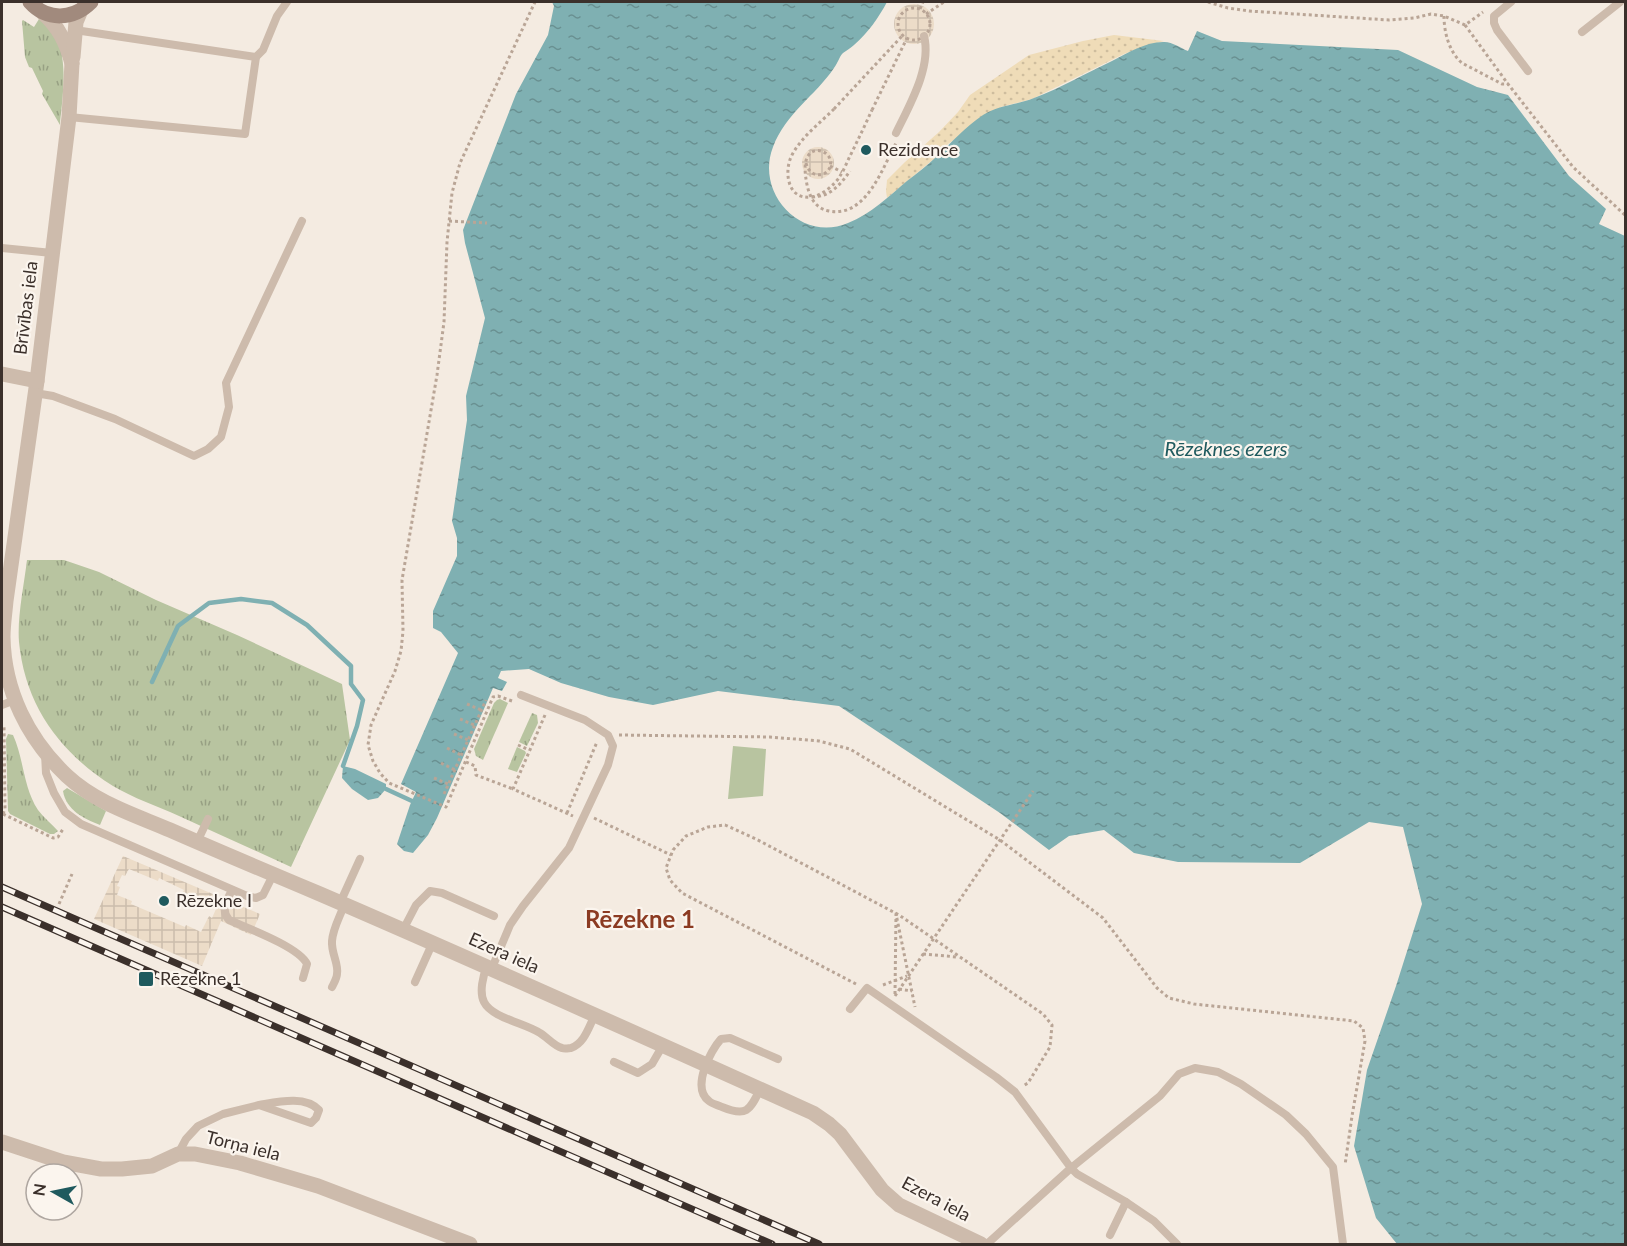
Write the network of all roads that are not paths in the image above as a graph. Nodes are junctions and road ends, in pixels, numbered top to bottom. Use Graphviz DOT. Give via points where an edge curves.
graph roads {
  1 [pos="30,2"];
  2 [pos="287,2"];
  3 [pos="1511,2"];
  4 [pos="1620,2"];
  5 [pos="86,6"];
  6 [pos="44,13"];
  7 [pos="75,30"];
  8 [pos="1582,32"];
  9 [pos="924,36"];
  10 [pos="256,57"];
  11 [pos="72,63"];
  12 [pos="1528,71"];
  13 [pos="69,117"];
  14 [pos="896,133"];
  15 [pos="302,221"];
  16 [pos="2,248"];
  17 [pos="52,252"];
  18 [pos="2,374"];
  19 [pos="36,387"];
  20 [pos="521,695"];
  21 [pos="8,702"];
  22 [pos="45,754"];
  23 [pos="208,819"];
  24 [pos="197,842"];
  25 [pos="360,860"];
  26 [pos="273,875"];
  27 [pos="232,890"];
  28 [pos="342,904"];
  29 [pos="494,916"];
  30 [pos="403,930"];
  31 [pos="433,942"];
  32 [pos="490,967"];
  33 [pos="303,978"];
  34 [pos="415,982"];
  35 [pos="332,987"];
  36 [pos="850,1009"];
  37 [pos="595,1015"];
  38 [pos="663,1046"];
  39 [pos="778,1059"];
  40 [pos="614,1062"];
  41 [pos="706,1065"];
  42 [pos="760,1089"];
  43 [pos="259,1105"];
  44 [pos="2,1142"];
  45 [pos="178,1154"];
  46 [pos="1071,1168"];
  47 [pos="1126,1202"];
  48 [pos="1110,1235"];
  49 [pos="470,1245"];
  50 [pos="981,1245"];
  51 [pos="987,1245"];
  52 [pos="1177,1245"];
  53 [pos="1343,1245"];
  1 -- 6 [label="main road"];
  2 -- 10 [label="lane"];
  3 -- 12 [label="lane" via="1494,16 1494,23"];
  4 -- 8 [label="lane"];
  5 -- 6 [label="main road" via="62,16"];
  5 -- 7 [label="street, Brīvības iela"];
  6 -- 11 [label="street" via="60,30"];
  7 -- 10 [label="lane"];
  7 -- 11 [label="street, Brīvības iela"];
  9 -- 14 [label="lane" via="923,69"];
  10 -- 13 [label="lane" via="246,134"];
  11 -- 13 [label="street, Brīvības iela"];
  13 -- 17 [label="street, Brīvības iela"];
  15 -- 19 [label="lane" via="226,383 229,407 221,437 208,449 194,456"];
  16 -- 17 [label="lane"];
  17 -- 19 [label="street, Brīvības iela"];
  18 -- 19 [label="street"];
  19 -- 21 [label="street, Brīvības iela" via="6,601 3,635"];
  20 -- 32 [label="lane" via="585,720 608,735 613,746 569,848 523,906"];
  21 -- 22 [label="street, Ezera iela"];
  22 -- 24 [label="street, Ezera iela" via="98,799"];
  22 -- 27 [label="lane" via="46,773 54,793 65,812 81,824"];
  23 -- 24 [label="lane"];
  24 -- 26 [label="street, Ezera iela"];
  25 -- 28 [label="lane"];
  26 -- 27 [label="lane" via="263,896 256,898"];
  26 -- 28 [label="street, Ezera iela"];
  27 -- 33 [label="lane" via="224,908 226,917 299,954 307,964"];
  28 -- 30 [label="street, Ezera iela"];
  28 -- 35 [label="lane" via="332,943 337,975"];
  29 -- 30 [label="lane" via="430,891 416,904"];
  30 -- 31 [label="street, Ezera iela"];
  31 -- 32 [label="street, Ezera iela"];
  31 -- 34 [label="lane"];
  32 -- 37 [label="street, Ezera iela"];
  32 -- 37 [label="lane" via="484,974 484,1003 561,1048 569,1049 583,1039"];
  36 -- 46 [label="lane" via="867,988 892,1000 919,1024 1015,1092"];
  37 -- 38 [label="street, Ezera iela"];
  38 -- 40 [label="lane" via="652,1064 638,1073"];
  38 -- 41 [label="street, Ezera iela"];
  39 -- 41 [label="lane" via="730,1038 716,1044"];
  41 -- 42 [label="street, Ezera iela"];
  41 -- 42 [label="lane" via="701,1080 708,1101 742,1112 754,1104"];
  42 -- 50 [label="street, Ezera iela" via="829,1124 882,1190 899,1205"];
  43 -- 43 [label="lane" via="311,1123 319,1110 314,1104 290,1100"];
  43 -- 45 [label="lane" via="198,1126"];
  44 -- 45 [label="street, Torņa iela" via="63,1162 100,1169 152,1166"];
  45 -- 49 [label="street, Torņa iela" via="240,1163 318,1186"];
  46 -- 47 [label="lane"];
  46 -- 51 [label="lane"];
  46 -- 53 [label="lane" via="1160,1096 1179,1074 1195,1068 1218,1072 1286,1115 1333,1167"];
  47 -- 48 [label="lane"];
  47 -- 52 [label="lane" via="1154,1221"];
}
